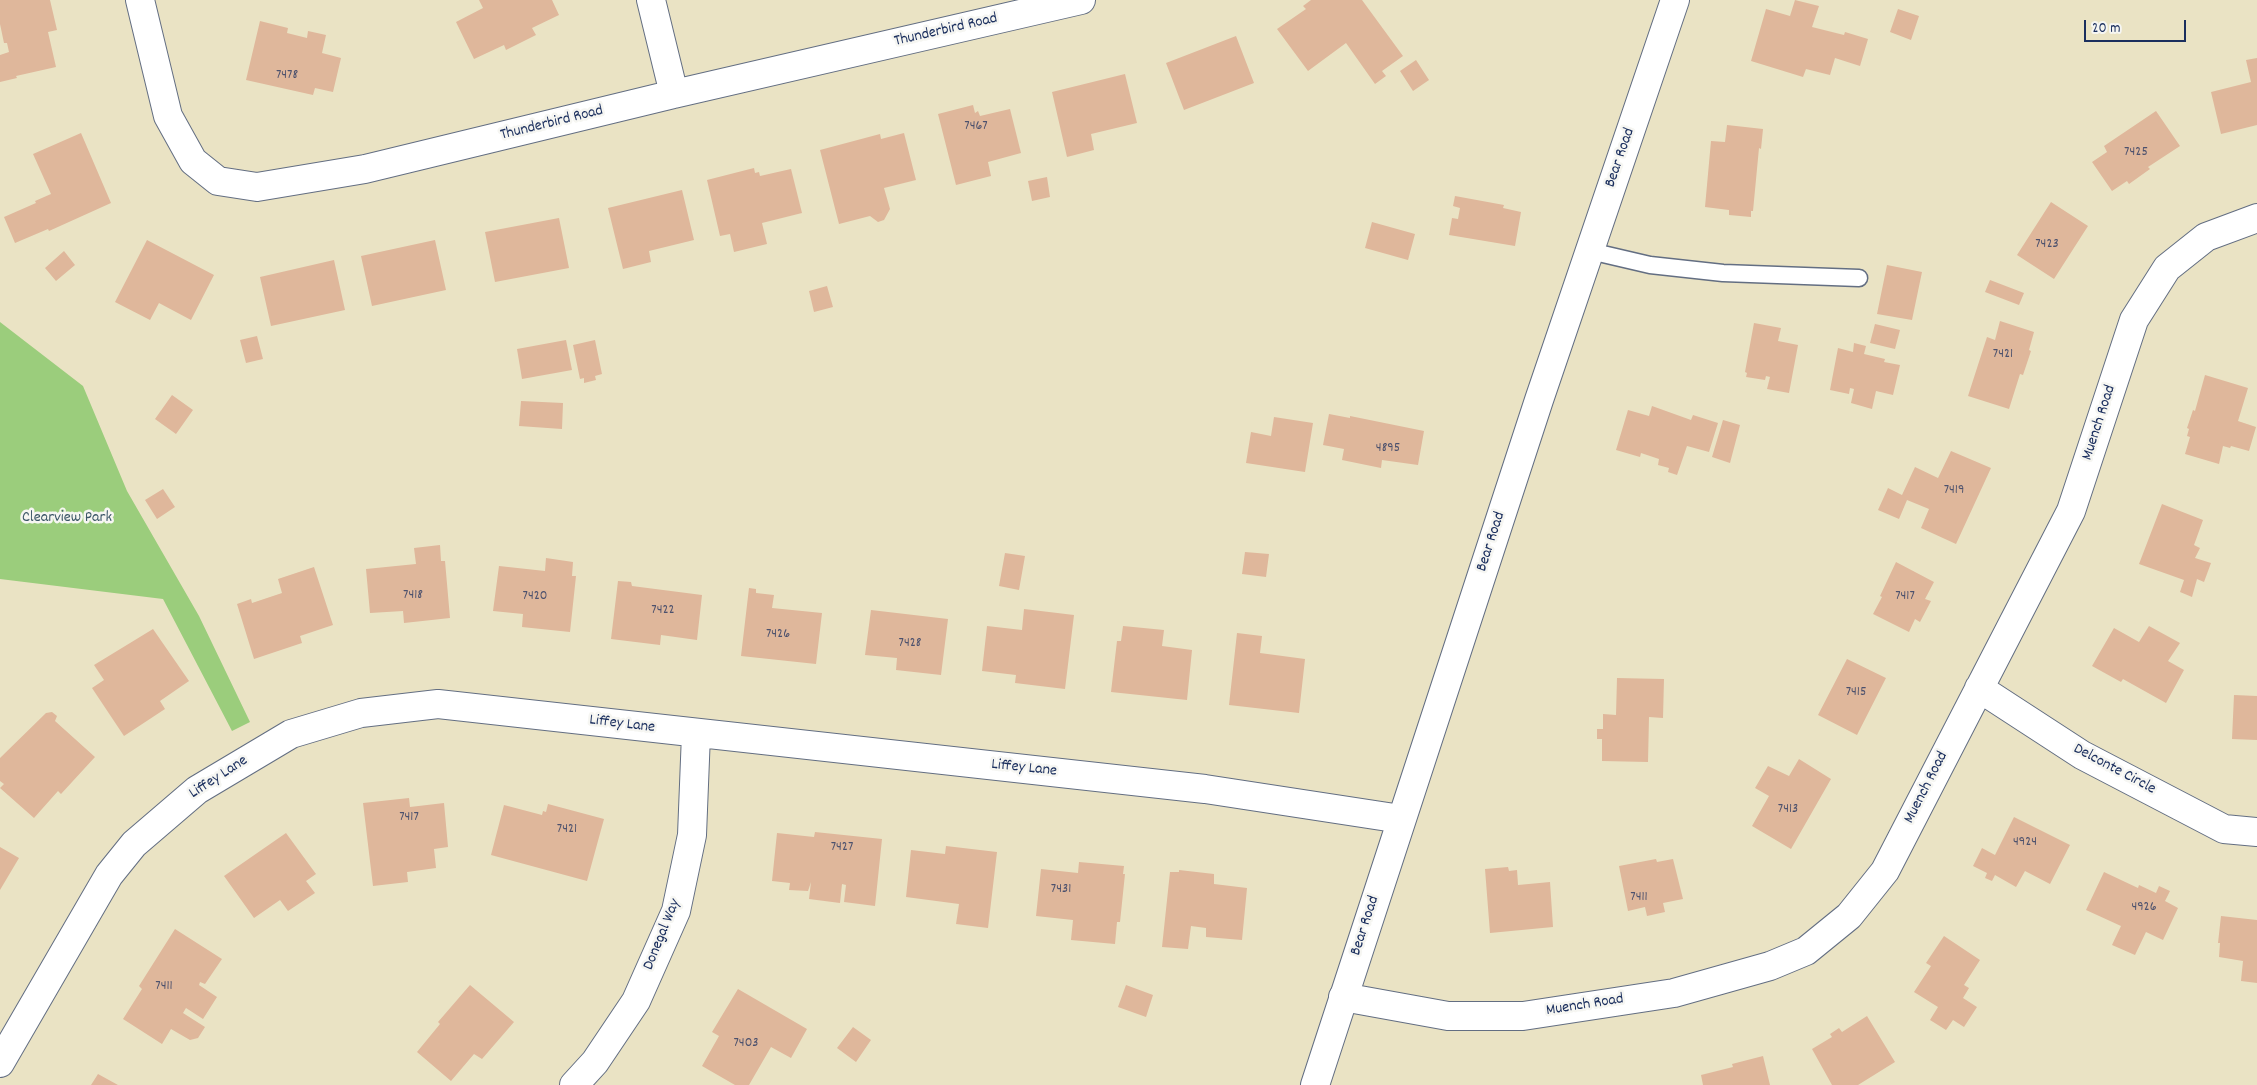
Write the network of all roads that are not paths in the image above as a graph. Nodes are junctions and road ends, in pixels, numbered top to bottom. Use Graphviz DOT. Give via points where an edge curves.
graph roads {
  1 [pos="140,0"];
  2 [pos="651,0"];
  3 [pos="1081,0"];
  4 [pos="1675,0"];
  5 [pos="674,94"];
  6 [pos="2257,218"];
  7 [pos="1590,251"];
  8 [pos="1859,278"];
  9 [pos="1979,688"];
  10 [pos="696,734"];
  11 [pos="1401,819"];
  12 [pos="2257,832"];
  13 [pos="1343,997"];
  14 [pos="0,1063"];
  15 [pos="574,1085"];
  16 [pos="1314,1085"];
  1 -- 5 [label="street, Thunderbird Road" via="168,116 193,161 218,181 257,187 365,169"];
  2 -- 5 [label="street"];
  3 -- 5 [label="street, Thunderbird Road"];
  4 -- 7 [label="street, Bear Road"];
  6 -- 9 [label="street, Muench Road" via="2206,237 2168,268 2134,320 2071,511"];
  7 -- 8 [label="lane" via="1650,265 1723,273"];
  7 -- 11 [label="street, Bear Road"];
  9 -- 12 [label="street, Delconte Circle" via="2082,755 2224,829"];
  9 -- 13 [label="street, Muench Road" via="1885,870 1849,916 1806,951 1770,966 1674,992 1523,1016 1448,1016"];
  10 -- 11 [label="street, Liffey Lane" via="1204,789"];
  10 -- 14 [label="street, Liffey Lane" via="438,704 360,713 291,734 197,790 134,844 109,875"];
  10 -- 15 [label="street, Donegal Way" via="692,835 676,911 636,1001 595,1062"];
  11 -- 13 [label="street, Bear Road"];
  13 -- 16 [label="street, Bear Road"];
}
